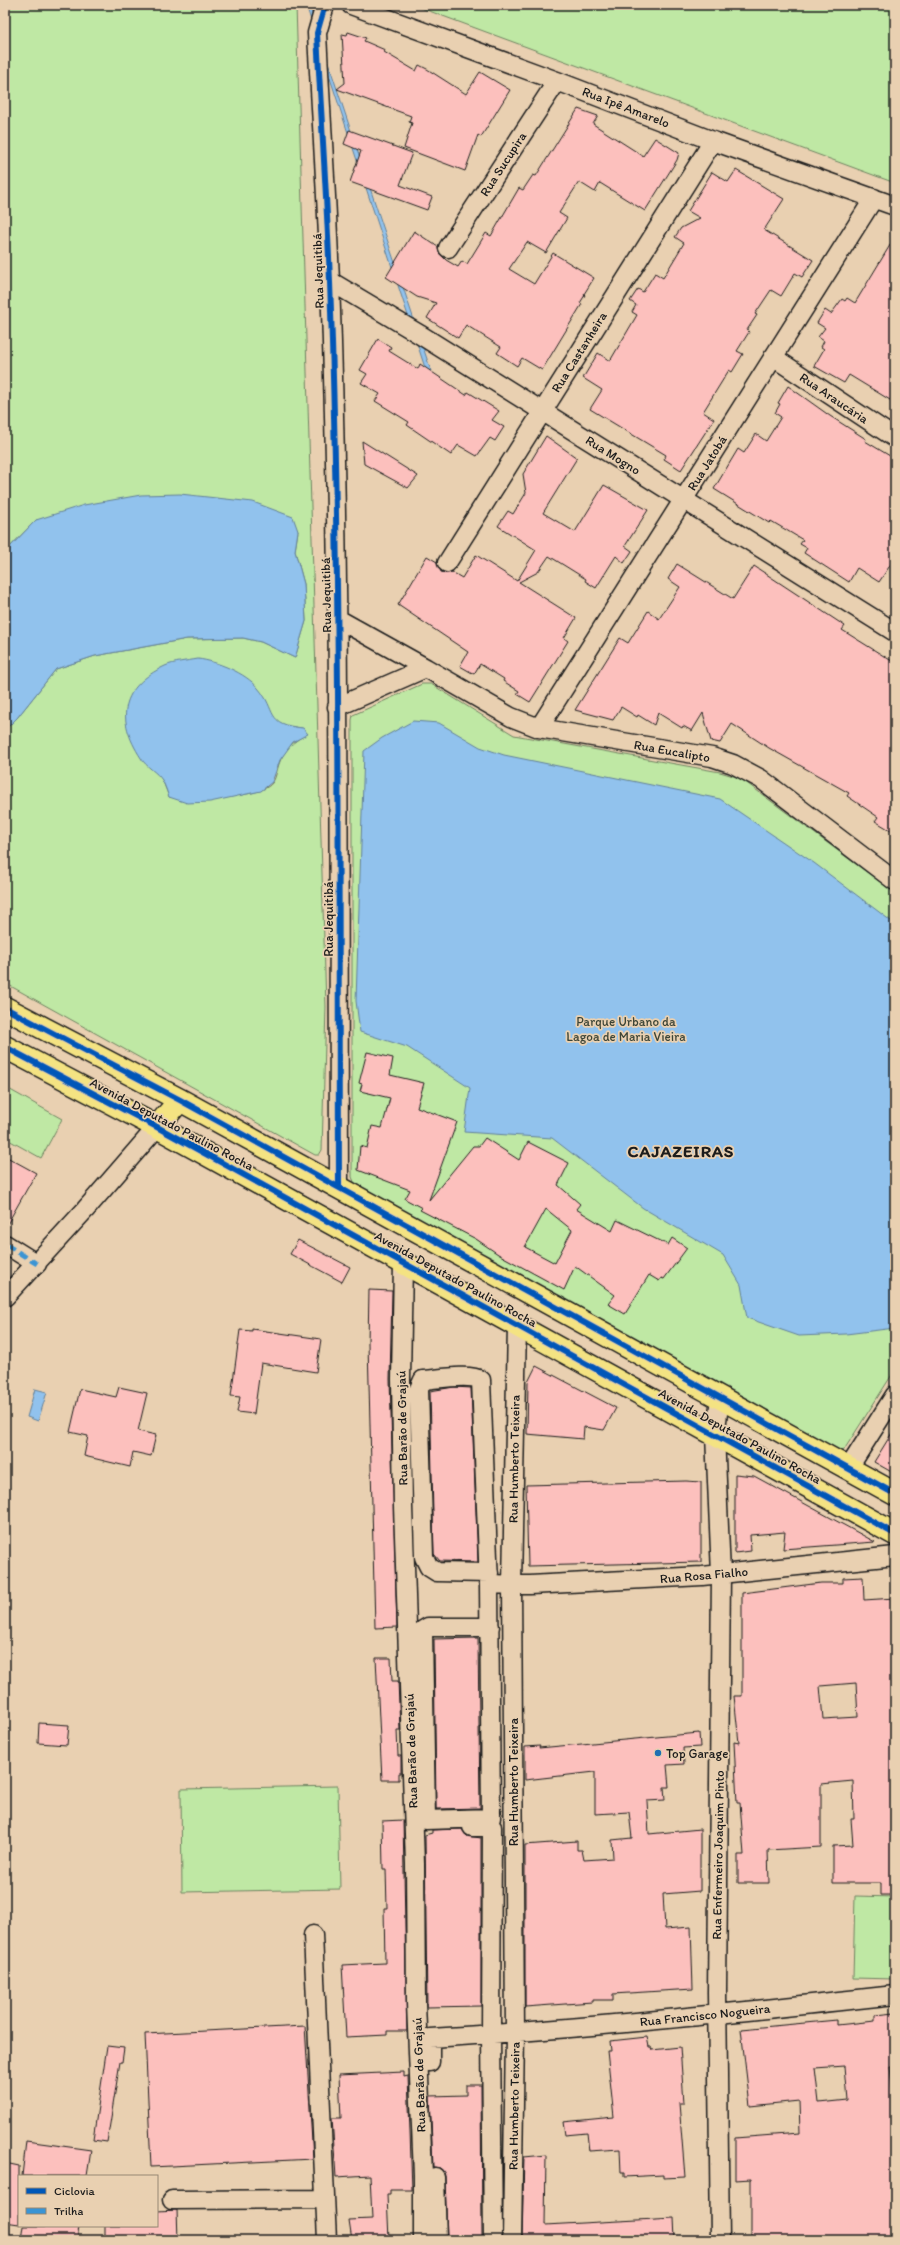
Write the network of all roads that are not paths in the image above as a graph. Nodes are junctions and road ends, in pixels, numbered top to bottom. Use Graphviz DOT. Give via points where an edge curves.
graph roads {
  1 [pos="325,5"];
  2 [pos="354,6"];
  3 [pos="557,80"];
  4 [pos="713,141"];
  5 [pos="874,198"];
  6 [pos="895,206"];
  7 [pos="448,248"];
  8 [pos="330,281"];
  9 [pos="773,357"];
  10 [pos="542,411"];
  11 [pos="895,438"];
  12 [pos="685,500"];
  13 [pos="447,563"];
  14 [pos="338,619"];
  15 [pos="893,626"];
  16 [pos="426,668"];
  17 [pos="337,707"];
  18 [pos="539,728"];
  19 [pos="895,881"];
  20 [pos="5,1008"];
  21 [pos="5,1047"];
  22 [pos="180,1100"];
  23 [pos="157,1128"];
  24 [pos="339,1187"];
  25 [pos="5,1244"];
  26 [pos="403,1263"];
  27 [pos="37,1264"];
  28 [pos="5,1297"];
  29 [pos="517,1325"];
  30 [pos="895,1395"];
  31 [pos="720,1399"];
  32 [pos="715,1435"];
  33 [pos="848,1469"];
  34 [pos="895,1494"];
  35 [pos="895,1534"];
  36 [pos="895,1556"];
  37 [pos="721,1574"];
  38 [pos="489,1579"];
  39 [pos="512,1584"];
  40 [pos="490,1627"];
  41 [pos="312,1936"];
  42 [pos="895,1995"];
  43 [pos="718,2015"];
  44 [pos="503,2034"];
  45 [pos="430,2038"];
  46 [pos="324,2199"];
  47 [pos="172,2200"];
  48 [pos="328,2240"];
  49 [pos="423,2240"];
  50 [pos="437,2240"];
  51 [pos="493,2240"];
  52 [pos="512,2240"];
  53 [pos="720,2240"];
  1 -- 8 [label="street, Rua Jequitibá" via="317,33"];
  2 -- 3 [label="street, Rua Ipê Amarelo"];
  3 -- 4 [label="street, Rua Ipê Amarelo"];
  3 -- 7 [label="street, Rua Sucupira"];
  4 -- 5 [label="street, Rua Ipê Amarelo"];
  4 -- 10 [label="street, Rua Castanheira"];
  5 -- 6 [label="street, Rua Ipê Amarelo"];
  5 -- 9 [label="street, Rua Jatobá"];
  8 -- 10 [label="street, Rua Mogno"];
  8 -- 14 [label="street, Rua Jequitibá"];
  9 -- 11 [label="street, Rua Araucária"];
  9 -- 12 [label="street, Rua Jatobá"];
  10 -- 12 [label="street, Rua Mogno"];
  10 -- 13 [label="street, Rua Castanheira"];
  12 -- 15 [label="street, Rua Mogno"];
  12 -- 18 [label="street, Rua Jatobá"];
  14 -- 16 [label="street, Rua Eucalipto"];
  14 -- 17 [label="street, Rua Jequitibá"];
  16 -- 17 [label="street"];
  16 -- 18 [label="street, Rua Eucalipto" via="511,717"];
  17 -- 24 [label="street, Rua Jequitibá"];
  18 -- 19 [label="street, Rua Eucalipto" via="712,757 733,764 761,779"];
  20 -- 22 [label="main road, Avenida Deputado Paulino Rocha"];
  21 -- 23 [label="main road, Avenida Deputado Paulino Rocha"];
  22 -- 23 [label="main road"];
  22 -- 24 [label="main road, Avenida Deputado Paulino Rocha"];
  23 -- 26 [label="main road, Avenida Deputado Paulino Rocha"];
  23 -- 27 [label="street"];
  24 -- 31 [label="main road, Avenida Deputado Paulino Rocha"];
  25 -- 27 [label="street"];
  26 -- 29 [label="main road, Avenida Deputado Paulino Rocha"];
  26 -- 49 [label="street, Rua Barão de Grajaú" via="403,1506"];
  27 -- 28 [label="street"];
  29 -- 32 [label="main road, Avenida Deputado Paulino Rocha"];
  29 -- 39 [label="street, Rua Humberto Teixeira"];
  30 -- 33 [label="street"];
  31 -- 32 [label="street, Rua Enfermeiro Joaquim Pinto"];
  31 -- 33 [label="main road, Avenida Deputado Paulino Rocha"];
  32 -- 35 [label="main road, Avenida Deputado Paulino Rocha"];
  32 -- 37 [label="street, Rua Enfermeiro Joaquim Pinto"];
  33 -- 34 [label="main road, Avenida Deputado Paulino Rocha"];
  36 -- 37 [label="street, Rua Rosa Fialho"];
  37 -- 39 [label="street, Rua Rosa Fialho"];
  37 -- 43 [label="street, Rua Enfermeiro Joaquim Pinto"];
  38 -- 38 [label="street, Rua Rosa Fialho" via="481,1380 476,1377 423,1380 418,1389 424,1557 429,1567 437,1572"];
  38 -- 39 [label="street, Rua Rosa Fialho"];
  38 -- 40 [label="street"];
  39 -- 44 [label="street, Rua Humberto Teixeira"];
  40 -- 40 [label="street" via="428,1627 423,1630 426,1820 491,1818"];
  41 -- 46 [label="street"];
  42 -- 43 [label="street, Rua Francisco Nogueira"];
  43 -- 44 [label="street, Rua Francisco Nogueira"];
  43 -- 53 [label="street, Rua Enfermeiro Joaquim Pinto"];
  44 -- 45 [label="street, Rua Francisco Nogueira"];
  44 -- 45 [label="street" via="492,1827 422,1828"];
  44 -- 51 [label="street"];
  44 -- 52 [label="street, Rua Humberto Teixeira"];
  45 -- 50 [label="street"];
  46 -- 47 [label="street"];
  46 -- 48 [label="street"];
}
